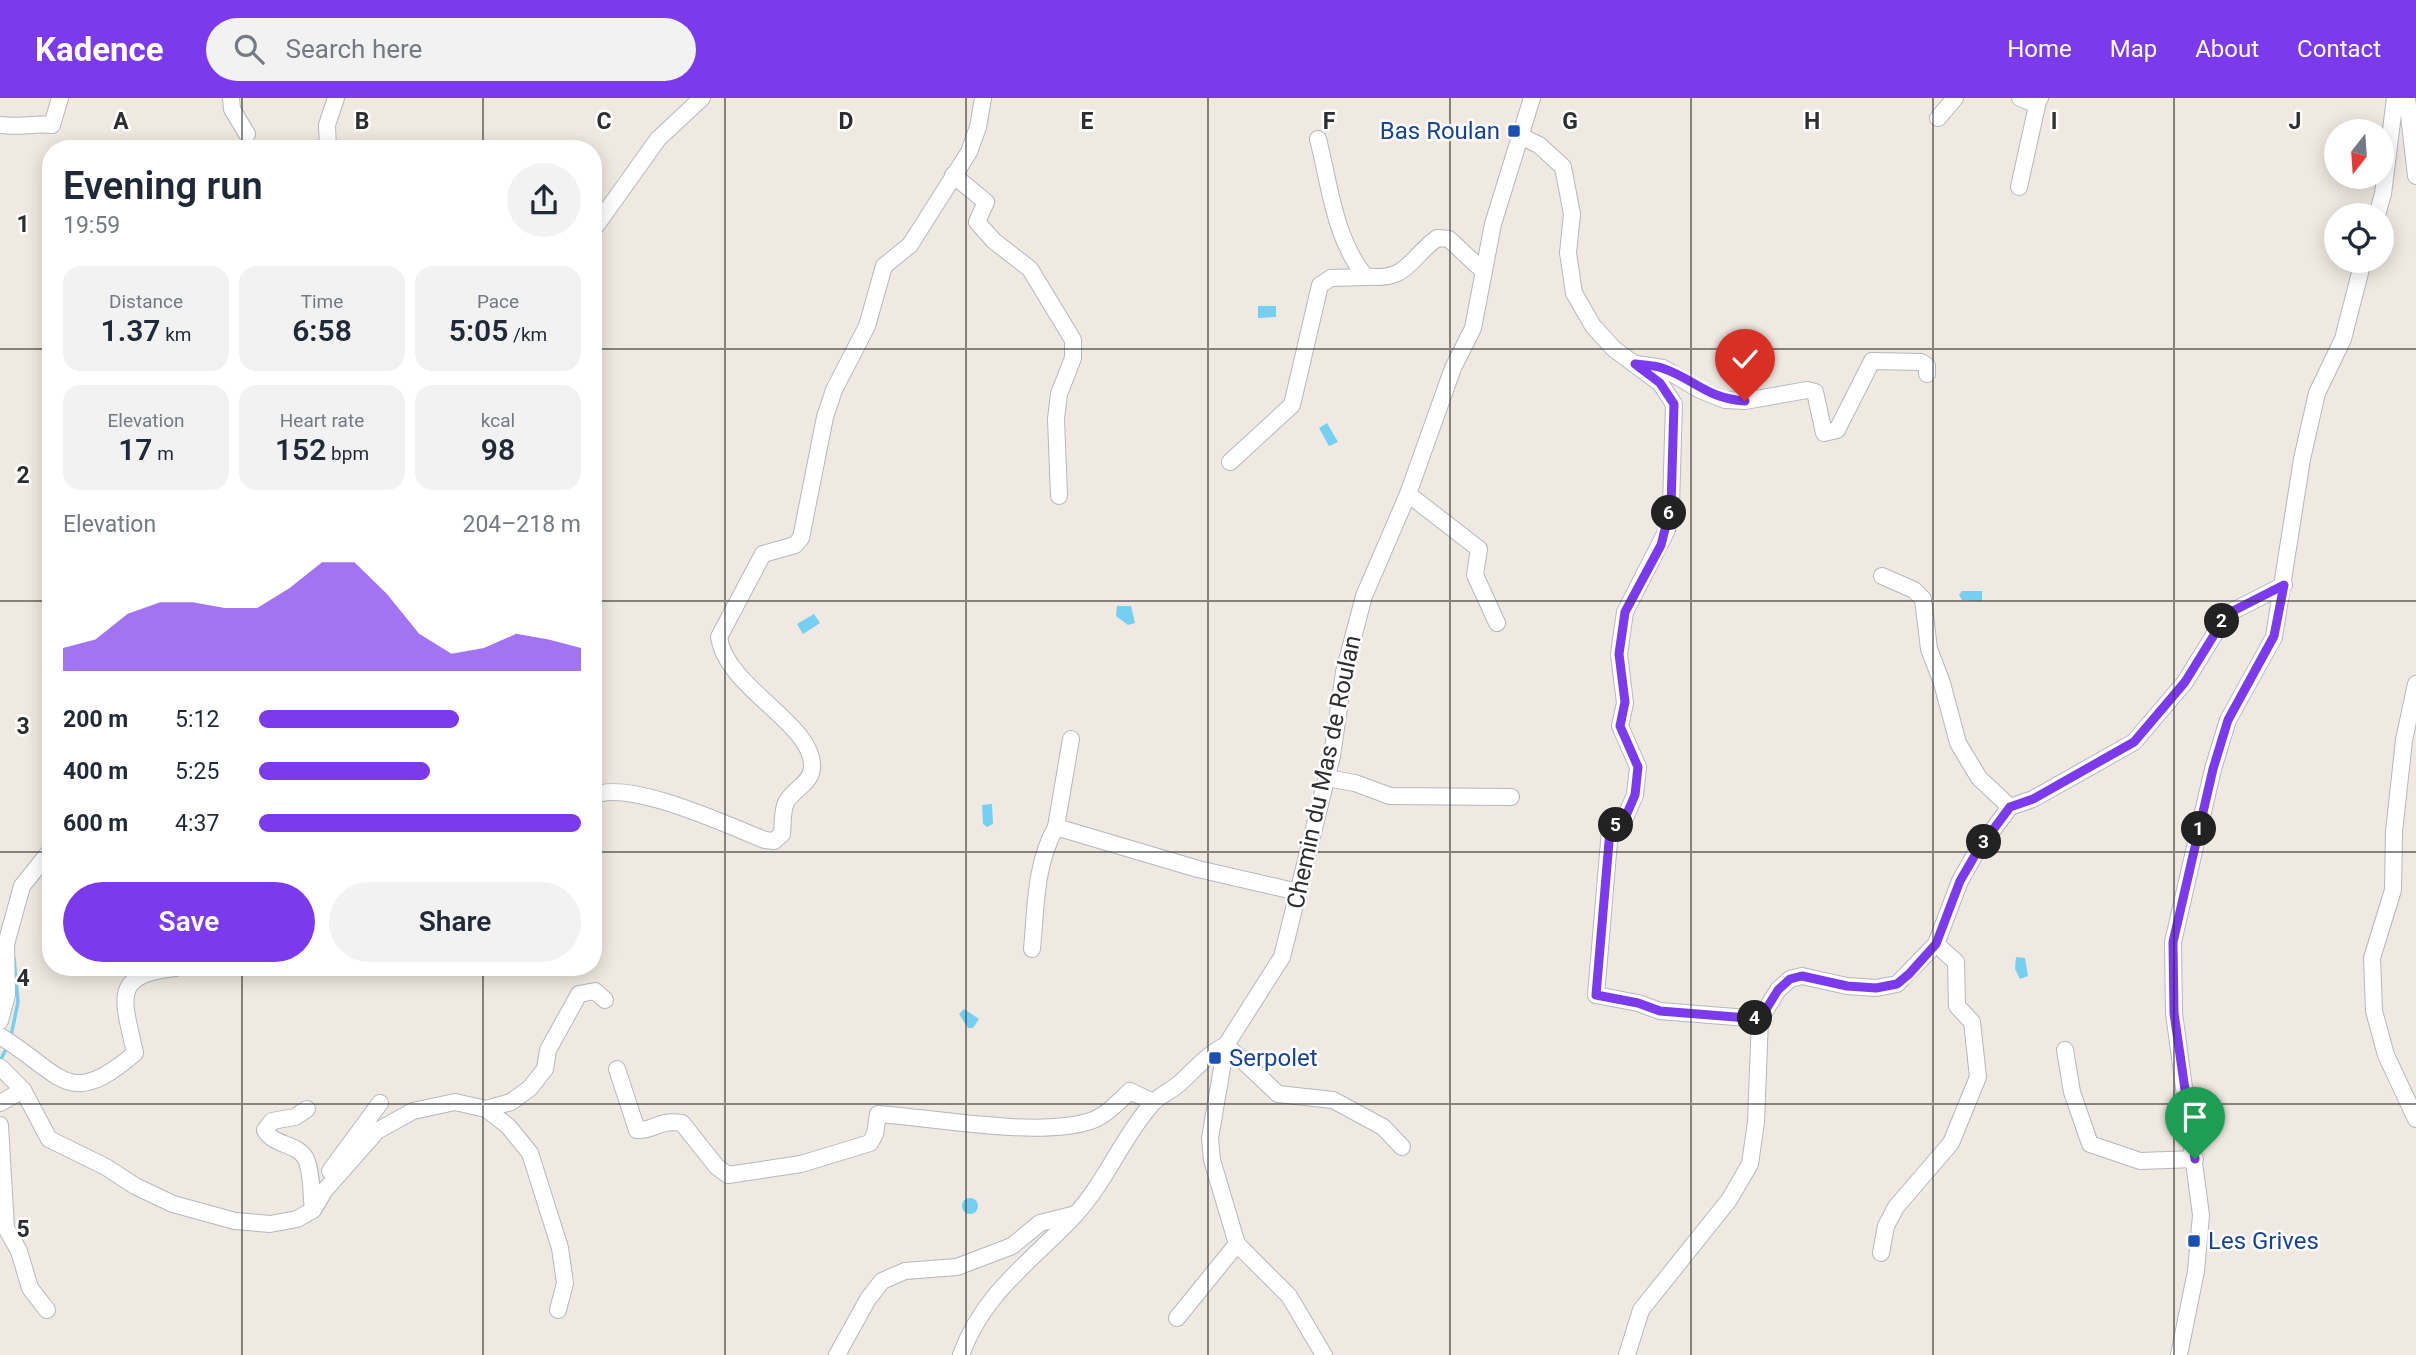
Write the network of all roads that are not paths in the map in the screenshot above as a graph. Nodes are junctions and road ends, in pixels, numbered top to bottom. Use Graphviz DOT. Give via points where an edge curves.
graph roads {
  1 [pos="60,98"];
  2 [pos="231,98"];
  3 [pos="336,98"];
  4 [pos="702,98"];
  5 [pos="983,98"];
  6 [pos="1532,98"];
  7 [pos="1955,98"];
  8 [pos="2020,98"];
  9 [pos="2395,98"];
  10 [pos="2407,98"];
  11 [pos="2039,99"];
  12 [pos="1938,117"];
  13 [pos="0,125"];
  14 [pos="247,134"];
  15 [pos="1522,137"];
  16 [pos="1318,139"];
  17 [pos="328,140"];
  18 [pos="953,175"];
  19 [pos="2416,176"];
  20 [pos="2019,187"];
  21 [pos="2381,203"];
  22 [pos="602,217"];
  23 [pos="1482,270"];
  24 [pos="2360,273"];
  25 [pos="1367,277"];
  26 [pos="1635,364"];
  27 [pos="1927,374"];
  28 [pos="1230,462"];
  29 [pos="1408,494"];
  30 [pos="1059,496"];
  31 [pos="1882,576"];
  32 [pos="2284,585"];
  33 [pos="1497,623"];
  34 [pos="2416,684"];
  35 [pos="1071,739"];
  36 [pos="1327,778"];
  37 [pos="602,792"];
  38 [pos="1511,797"];
  39 [pos="2010,807"];
  40 [pos="1056,827"];
  41 [pos="42,861"];
  42 [pos="1298,892"];
  43 [pos="1936,944"];
  44 [pos="1032,949"];
  45 [pos="139,976"];
  46 [pos="606,1000"];
  47 [pos="1760,1019"];
  48 [pos="0,1021"];
  49 [pos="6,1040"];
  50 [pos="1226,1045"];
  51 [pos="2065,1050"];
  52 [pos="0,1067"];
  53 [pos="617,1069"];
  54 [pos="23,1090"];
  55 [pos="1153,1102"];
  56 [pos="0,1103"];
  57 [pos="380,1103"];
  58 [pos="307,1109"];
  59 [pos="486,1109"];
  60 [pos="2416,1119"];
  61 [pos="0,1127"];
  62 [pos="1402,1147"];
  63 [pos="2195,1159"];
  64 [pos="325,1191"];
  65 [pos="313,1210"];
  66 [pos="1076,1214"];
  67 [pos="1237,1244"];
  68 [pos="1881,1253"];
  69 [pos="47,1310"];
  70 [pos="558,1310"];
  71 [pos="1177,1318"];
  72 [pos="837,1355"];
  73 [pos="961,1355"];
  74 [pos="1324,1355"];
  75 [pos="1627,1355"];
  76 [pos="2179,1355"];
  1 -- 13 [label="street" via="52,125"];
  2 -- 14 [label="street" via="232,109"];
  3 -- 17 [label="street" via="327,125"];
  4 -- 22 [label="street" via="657,139"];
  5 -- 18 [label="street" via="969,152"];
  6 -- 15 [label="street, Chemin du Mas de Roulan"];
  7 -- 12 [label="street"];
  8 -- 11 [label="street"];
  9 -- 21 [label="street"];
  10 -- 19 [label="street"];
  11 -- 20 [label="street"];
  15 -- 23 [label="street, Chemin du Mas de Roulan"];
  15 -- 26 [label="street" via="1539,145 1563,167 1572,214 1567,253 1574,293 1593,326"];
  16 -- 25 [label="street" via="1344,242 1349,256"];
  18 -- 30 [label="street" via="986,202 977,222 1030,269 1073,340 1073,358 1059,394 1056,419"];
  18 -- 37 [label="street" via="910,245 884,266 867,326 825,417 800,538 795,545 763,554 719,637 733,672 806,748 812,768 786,803 782,834 765,841 660,799"];
  23 -- 25 [label="street" via="1449,239 1437,237 1405,271 1382,279"];
  23 -- 29 [label="street, Chemin du Mas de Roulan" via="1473,328 1453,368"];
  24 -- 32 [label="street" via="2343,339 2317,393 2302,459"];
  25 -- 28 [label="street" via="1331,278 1320,285 1292,405"];
  26 -- 27 [label="street" via="1663,368 1725,400 1815,392 1824,433 1837,430 1872,361 1920,362 1927,366"];
  26 -- 47 [label="street" via="1660,383 1674,404 1671,506 1661,545 1625,612 1619,654 1625,702 1620,726 1638,767 1635,795 1625,818 1610,830 1596,995 1660,1011"];
  29 -- 33 [label="street" via="1479,549 1475,575"];
  29 -- 36 [label="street, Chemin du Mas de Roulan" via="1364,596 1344,672"];
  31 -- 39 [label="street" via="1923,599 1929,649 1958,743 1979,778"];
  32 -- 39 [label="street" via="2227,614 2185,682 2134,742 2033,799"];
  32 -- 63 [label="street" via="2274,636 2228,720 2173,942 2174,1013"];
  34 -- 60 [label="street" via="2393,832 2393,890 2372,958 2374,1012 2386,1055"];
  35 -- 40 [label="street"];
  36 -- 38 [label="street" via="1390,796"];
  36 -- 42 [label="street, Chemin du Mas de Roulan"];
  39 -- 43 [label="street" via="1960,881"];
  40 -- 42 [label="street" via="1198,869"];
  40 -- 44 [label="street" via="1044,848"];
  41 -- 48 [label="street" via="22,886 7,939 7,995"];
  42 -- 50 [label="street, Chemin du Mas de Roulan" via="1282,957"];
  43 -- 47 [label="street" via="1897,984 1876,988 1802,976 1790,979"];
  43 -- 68 [label="street" via="1956,962 1957,1006 1972,1022 1978,1077 1951,1143 1896,1207 1886,1226"];
  45 -- 49 [label="street" via="132,980 124,1000 135,1053 89,1085 67,1083"];
  46 -- 59 [label="street" via="594,990 579,994 548,1050 545,1069 530,1088 511,1102"];
  47 -- 75 [label="street" via="1750,1164 1729,1200 1641,1310"];
  50 -- 55 [label="street, Chemin du Mas de Roulan"];
  50 -- 62 [label="street" via="1278,1094 1333,1100 1383,1127"];
  50 -- 67 [label="street" via="1210,1138"];
  51 -- 63 [label="street" via="2072,1092 2090,1144 2140,1161"];
  52 -- 54 [label="street"];
  53 -- 55 [label="street" via="637,1130 665,1120 682,1123 728,1175 801,1164 870,1143 878,1114 1028,1127 1087,1122 1107,1112 1130,1091"];
  54 -- 56 [label="street"];
  54 -- 65 [label="street" via="49,1139 173,1204 235,1221 270,1224 297,1219"];
  55 -- 66 [label="street, Chemin du Mas de Roulan"];
  57 -- 64 [label="street" via="330,1171"];
  58 -- 65 [label="street" via="295,1117 272,1121 265,1130 306,1159"];
  59 -- 64 [label="street" via="455,1102 413,1111 377,1131"];
  59 -- 70 [label="street" via="508,1126 530,1153 560,1248 565,1283"];
  61 -- 69 [label="street" via="6,1228 19,1251 30,1289"];
  63 -- 76 [label="street" via="2201,1215 2196,1271"];
  64 -- 65 [label="street"];
  66 -- 72 [label="street" via="1040,1223 1012,1246 957,1267 905,1271 882,1281"];
  66 -- 73 [label="street, Chemin du Mas de Roulan" via="1016,1269 987,1306"];
  67 -- 71 [label="street"];
  67 -- 74 [label="street" via="1289,1296"];
}
